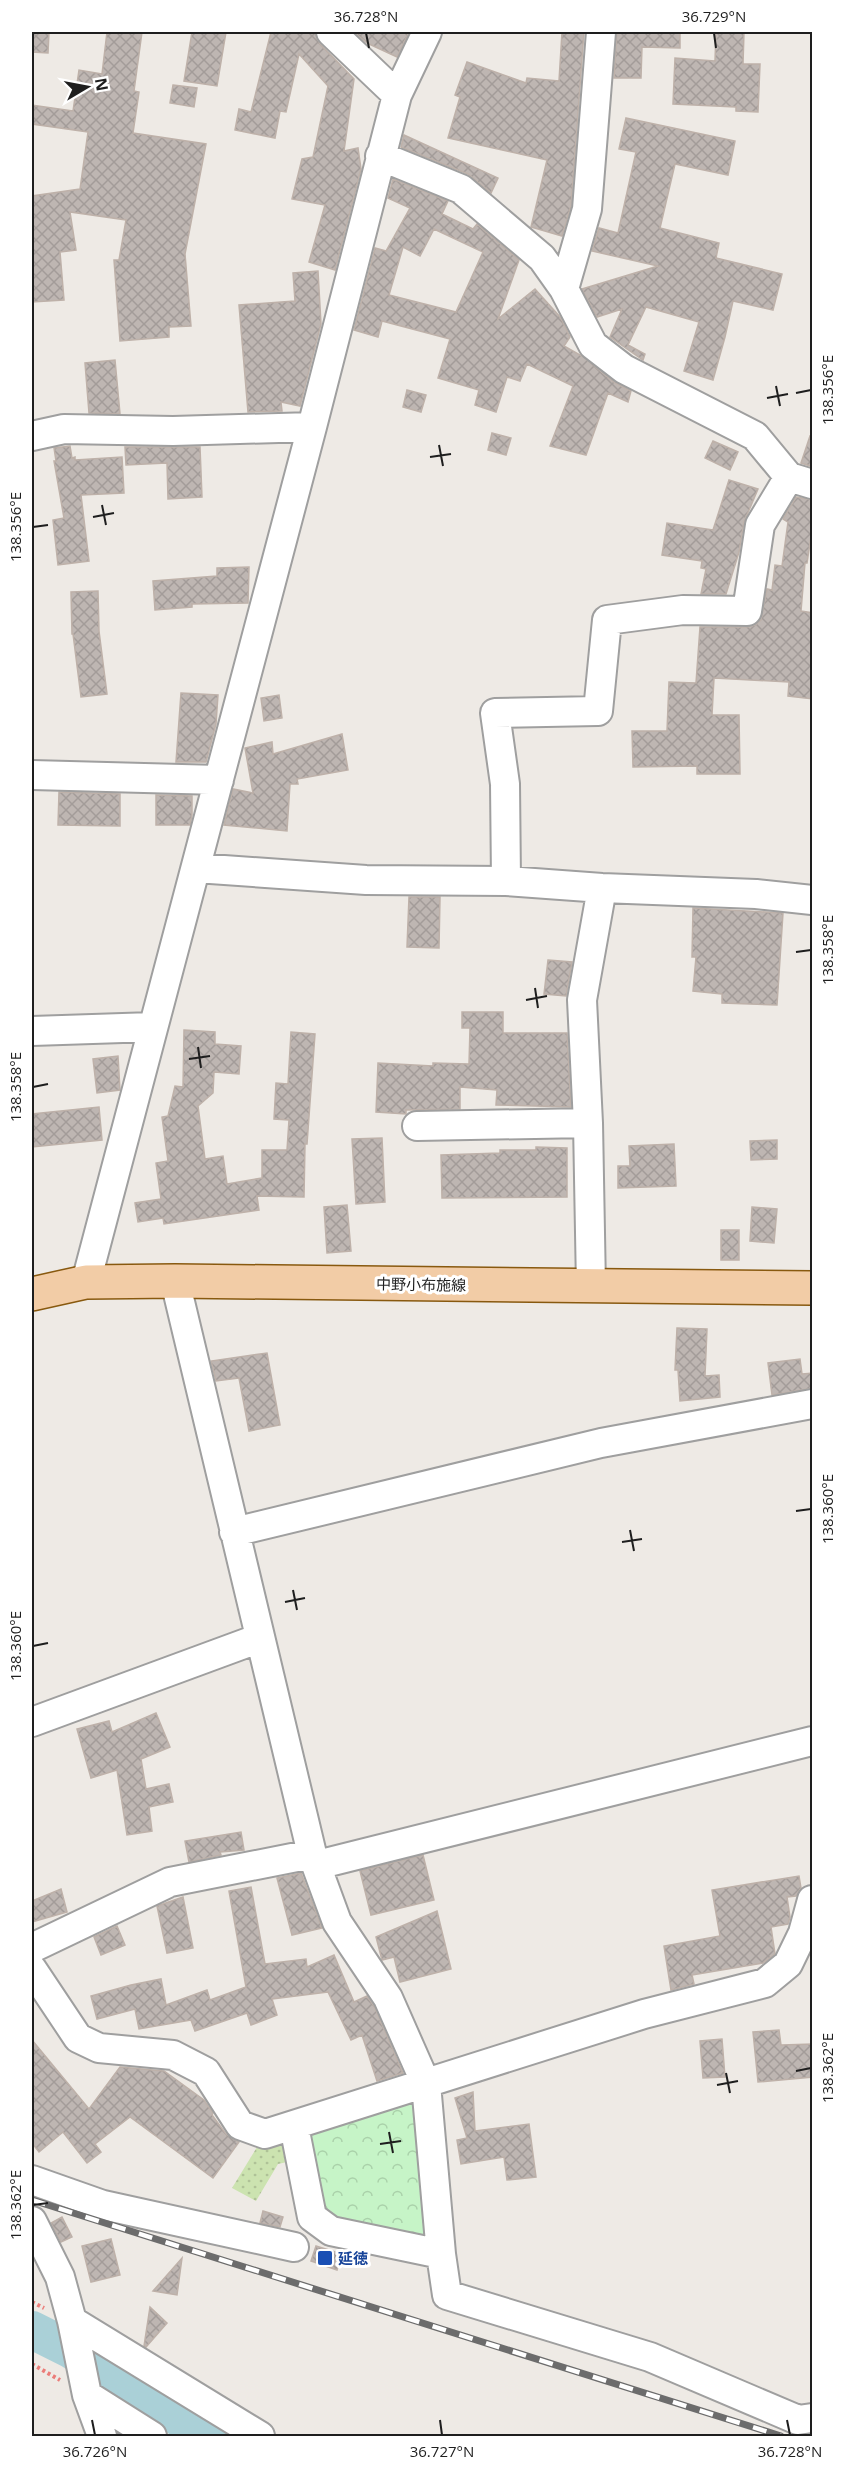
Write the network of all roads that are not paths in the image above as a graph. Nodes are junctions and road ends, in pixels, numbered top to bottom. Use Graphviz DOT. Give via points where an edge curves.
graph roads {
  1 [pos="331,32"];
  2 [pos="427,32"];
  3 [pos="601,32"];
  4 [pos="397,95"];
  5 [pos="380,156"];
  6 [pos="564,289"];
  7 [pos="312,427"];
  8 [pos="32,436"];
  9 [pos="801,481"];
  10 [pos="32,775"];
  11 [pos="219,780"];
  12 [pos="196,868"];
  13 [pos="506,881"];
  14 [pos="602,888"];
  15 [pos="813,900"];
  16 [pos="153,1027"];
  17 [pos="32,1031"];
  18 [pos="588,1123"];
  19 [pos="417,1126"];
  20 [pos="175,1281"];
  21 [pos="86,1282"];
  22 [pos="591,1287"];
  23 [pos="813,1288"];
  24 [pos="32,1294"];
  25 [pos="813,1404"];
  26 [pos="234,1532"];
  27 [pos="260,1638"];
  28 [pos="32,1722"];
  29 [pos="813,1741"];
  30 [pos="314,1860"];
  31 [pos="813,1900"];
  32 [pos="32,1948"];
  33 [pos="32,1969"];
  34 [pos="426,2084"];
  35 [pos="294,2126"];
  36 [pos="32,2180"];
  37 [pos="32,2221"];
  38 [pos="294,2247"];
  39 [pos="441,2254"];
  40 [pos="72,2321"];
  41 [pos="87,2395"];
  42 [pos="813,2418"];
  43 [pos="102,2436"];
  44 [pos="152,2436"];
  45 [pos="260,2436"];
  1 -- 4 [label="street"];
  2 -- 4 [label="street"];
  3 -- 6 [label="street" via="587,209"];
  4 -- 5 [label="street"];
  5 -- 6 [label="street" via="461,189 542,258"];
  5 -- 7 [label="street"];
  6 -- 9 [label="street" via="593,345 624,369 754,436"];
  7 -- 8 [label="street" via="64,429"];
  7 -- 11 [label="street"];
  9 -- 13 [label="street" via="760,525 747,611 683,610 607,620 598,711 495,713 505,784"];
  10 -- 11 [label="street"];
  11 -- 12 [label="street"];
  12 -- 13 [label="street" via="366,880"];
  12 -- 16 [label="street"];
  13 -- 14 [label="street"];
  14 -- 15 [label="street"];
  14 -- 18 [label="street" via="582,1000"];
  16 -- 17 [label="street"];
  16 -- 21 [label="street"];
  18 -- 19 [label="street"];
  18 -- 22 [label="street"];
  20 -- 21 [label="main road, 中野小布施線"];
  20 -- 22 [label="main road, 中野小布施線"];
  20 -- 26 [label="street"];
  21 -- 24 [label="main road, 中野小布施線"];
  22 -- 23 [label="main road, 中野小布施線"];
  25 -- 26 [label="street" via="601,1443"];
  26 -- 27 [label="street"];
  27 -- 28 [label="street"];
  27 -- 30 [label="street"];
  29 -- 30 [label="street"];
  30 -- 32 [label="street" via="170,1882"];
  30 -- 34 [label="street" via="337,1922 387,1998"];
  31 -- 34 [label="street" via="788,1964 765,1983 644,2014"];
  33 -- 35 [label="street" via="78,2038 99,2048 173,2055 206,2072 240,2125 265,2134"];
  34 -- 35 [label="street"];
  34 -- 39 [label="street"];
  35 -- 39 [label="street" via="312,2217 331,2231"];
  36 -- 38 [label="street" via="103,2205"];
  37 -- 40 [label="street" via="60,2277"];
  39 -- 42 [label="street" via="447,2295 650,2357 798,2420"];
  40 -- 41 [label="street"];
  40 -- 45 [label="street"];
  41 -- 43 [label="street"];
  41 -- 44 [label="street"];
}
